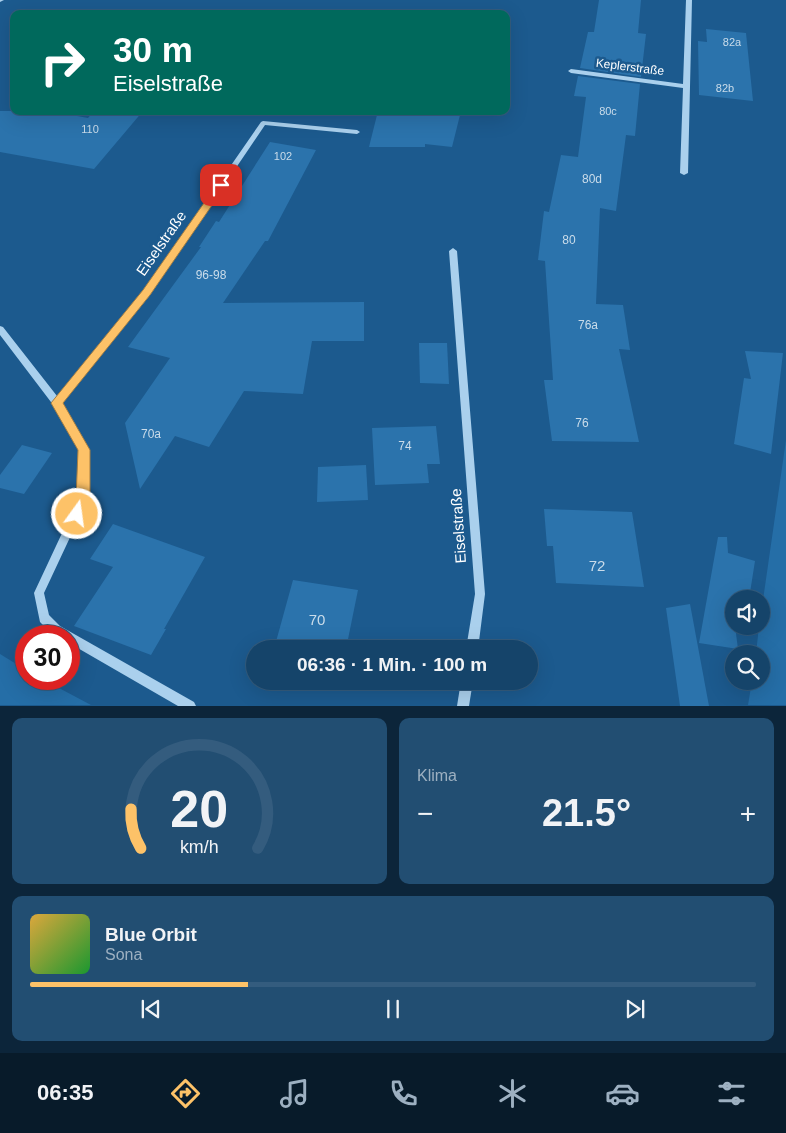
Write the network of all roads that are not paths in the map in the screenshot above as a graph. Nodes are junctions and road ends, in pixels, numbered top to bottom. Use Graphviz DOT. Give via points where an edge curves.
graph roads {
  1 [pos="689,0"];
  2 [pos="571,71"];
  3 [pos="686,86"];
  4 [pos="358,132"];
  5 [pos="684,173"];
  6 [pos="453,251"];
  7 [pos="0,329"];
  8 [pos="57,403"];
  9 [pos="51,625"];
  10 [pos="473,640"];
  11 [pos="80,643"];
  12 [pos="466,690"];
  13 [pos="190,706"];
  14 [pos="463,706"];
  1 -- 3 [label="street, Keplerstraße"];
  2 -- 3 [label="street, Keplerstraße"];
  3 -- 5 [label="street, Keplerstraße"];
  4 -- 8 [label="street, Eiselstraße" via="263,123 147,293"];
  6 -- 10 [label="street, Eiselstraße" via="480,594"];
  7 -- 8 [label="street"];
  8 -- 9 [label="street" via="84,450 83,499 39,593 44,618"];
  11 -- 13 [label="street"];
  12 -- 14 [label="street"];
}
